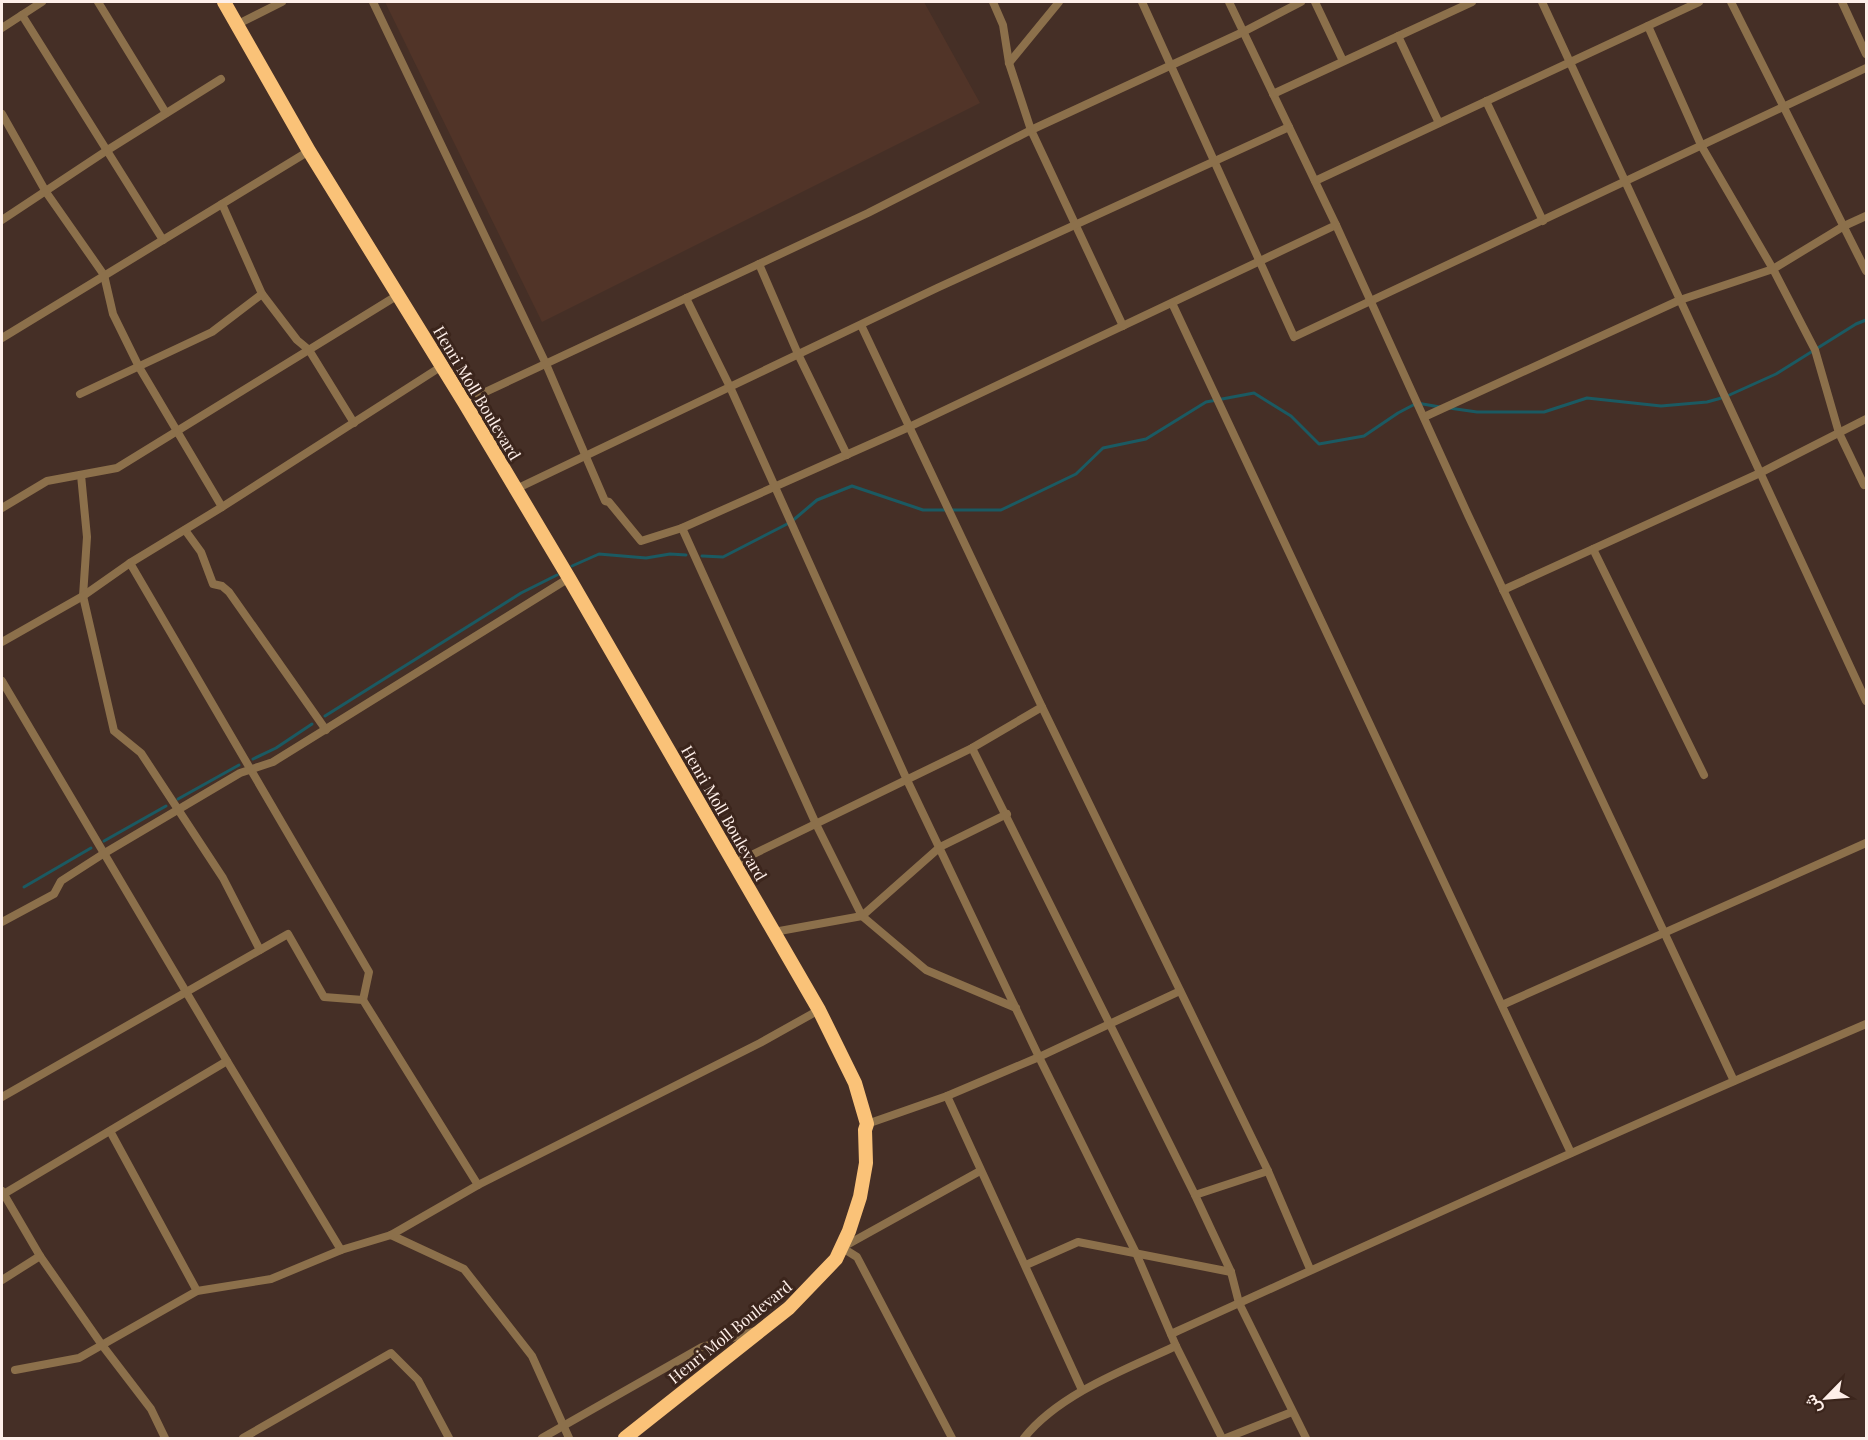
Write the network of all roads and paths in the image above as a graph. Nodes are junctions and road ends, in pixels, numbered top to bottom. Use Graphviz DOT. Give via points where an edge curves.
graph roads {
  1 [pos="42,2"];
  2 [pos="98,2"];
  3 [pos="224,2"];
  4 [pos="282,2"];
  5 [pos="373,2"];
  6 [pos="993,2"];
  7 [pos="1059,2"];
  8 [pos="1142,2"];
  9 [pos="1228,2"];
  10 [pos="1300,2"];
  11 [pos="1315,2"];
  12 [pos="1472,2"];
  13 [pos="1542,2"];
  14 [pos="1699,2"];
  15 [pos="1731,2"];
  16 [pos="1842,2"];
  17 [pos="22,15"];
  18 [pos="236,25"];
  19 [pos="1648,26"];
  20 [pos="2,28"];
  21 [pos="1243,32"];
  22 [pos="1398,36"];
  23 [pos="1866,54"];
  24 [pos="1343,61"];
  25 [pos="1570,62"];
  26 [pos="1009,63"];
  27 [pos="1171,65"];
  28 [pos="1866,68"];
  29 [pos="221,79"];
  30 [pos="1273,94"];
  31 [pos="1486,100"];
  32 [pos="1785,108"];
  33 [pos="166,113"];
  34 [pos="2,114"];
  35 [pos="1439,123"];
  36 [pos="1289,127"];
  37 [pos="1031,130"];
  38 [pos="1702,147"];
  39 [pos="106,151"];
  40 [pos="309,151"];
  41 [pos="1215,160"];
  42 [pos="1315,181"];
  43 [pos="1625,183"];
  44 [pos="46,192"];
  45 [pos="222,204"];
  46 [pos="1866,216"];
  47 [pos="2,220"];
  48 [pos="1543,221"];
  49 [pos="1076,225"];
  50 [pos="1336,225"];
  51 [pos="1844,226"];
  52 [pos="163,240"];
  53 [pos="1261,261"];
  54 [pos="759,264"];
  55 [pos="1773,270"];
  56 [pos="1866,271"];
  57 [pos="104,275"];
  58 [pos="262,294"];
  59 [pos="398,295"];
  60 [pos="686,298"];
  61 [pos="1680,300"];
  62 [pos="1371,302"];
  63 [pos="1172,303"];
  64 [pos="861,325"];
  65 [pos="1123,326"];
  66 [pos="2,335"];
  67 [pos="309,350"];
  68 [pos="798,354"];
  69 [pos="546,364"];
  70 [pos="442,366"];
  71 [pos="139,367"];
  72 [pos="730,387"];
  73 [pos="80,394"];
  74 [pos="464,402"];
  75 [pos="1424,417"];
  76 [pos="1866,420"];
  77 [pos="354,423"];
  78 [pos="909,427"];
  79 [pos="176,430"];
  80 [pos="1839,433"];
  81 [pos="847,455"];
  82 [pos="586,456"];
  83 [pos="1761,473"];
  84 [pos="81,475"];
  85 [pos="1864,485"];
  86 [pos="776,486"];
  87 [pos="516,489"];
  88 [pos="222,507"];
  89 [pos="2,508"];
  90 [pos="682,528"];
  91 [pos="185,530"];
  92 [pos="1593,549"];
  93 [pos="130,562"];
  94 [pos="569,578"];
  95 [pos="1503,590"];
  96 [pos="83,596"];
  97 [pos="2,642"];
  98 [pos="2,681"];
  99 [pos="1866,701"];
  100 [pos="1042,707"];
  101 [pos="326,730"];
  102 [pos="972,748"];
  103 [pos="250,770"];
  104 [pos="1704,775"];
  105 [pos="907,780"];
  106 [pos="177,810"];
  107 [pos="1007,814"];
  108 [pos="816,824"];
  109 [pos="1866,843"];
  110 [pos="940,847"];
  111 [pos="103,854"];
  112 [pos="733,864"];
  113 [pos="862,916"];
  114 [pos="2,922"];
  115 [pos="774,932"];
  116 [pos="1664,933"];
  117 [pos="260,950"];
  118 [pos="1180,991"];
  119 [pos="186,992"];
  120 [pos="363,1000"];
  121 [pos="1502,1005"];
  122 [pos="1016,1008"];
  123 [pos="819,1010"];
  124 [pos="1109,1024"];
  125 [pos="1866,1024"];
  126 [pos="1039,1057"];
  127 [pos="227,1061"];
  128 [pos="1734,1081"];
  129 [pos="947,1096"];
  130 [pos="2,1097"];
  131 [pos="867,1124"];
  132 [pos="110,1131"];
  133 [pos="1571,1153"];
  134 [pos="980,1171"];
  135 [pos="1268,1171"];
  136 [pos="478,1185"];
  137 [pos="2,1193"];
  138 [pos="1195,1195"];
  139 [pos="391,1235"];
  140 [pos="841,1247"];
  141 [pos="341,1250"];
  142 [pos="1136,1253"];
  143 [pos="40,1257"];
  144 [pos="1026,1265"];
  145 [pos="1310,1269"];
  146 [pos="1230,1272"];
  147 [pos="2,1280"];
  148 [pos="197,1291"];
  149 [pos="1239,1303"];
  150 [pos="763,1329"];
  151 [pos="1171,1334"];
  152 [pos="102,1345"];
  153 [pos="1176,1346"];
  154 [pos="15,1370"];
  155 [pos="1082,1390"];
  156 [pos="1292,1412"];
  157 [pos="564,1425"];
  158 [pos="165,1438"];
  159 [pos="243,1438"];
  160 [pos="449,1438"];
  161 [pos="542,1438"];
  162 [pos="569,1438"];
  163 [pos="625,1438"];
  164 [pos="952,1438"];
  165 [pos="1024,1438"];
  166 [pos="1224,1438"];
  167 [pos="1306,1438"];
  1 -- 17 [label="street"];
  2 -- 33 [label="street"];
  3 -- 18 [label="highway, Henri Moll Boulevard"];
  4 -- 18 [label="street"];
  5 -- 69 [label="street"];
  6 -- 26 [label="street" via="1003,25"];
  7 -- 26 [label="street"];
  8 -- 27 [label="street"];
  9 -- 21 [label="street"];
  10 -- 21 [label="street"];
  11 -- 24 [label="street"];
  12 -- 22 [label="street"];
  13 -- 25 [label="street"];
  14 -- 19 [label="street"];
  15 -- 32 [label="street"];
  16 -- 23 [label="street"];
  17 -- 20 [label="street"];
  17 -- 39 [label="street"];
  18 -- 40 [label="highway, Henri Moll Boulevard"];
  19 -- 25 [label="street"];
  19 -- 38 [label="street"];
  21 -- 27 [label="street"];
  21 -- 30 [label="street"];
  22 -- 24 [label="street"];
  22 -- 35 [label="street"];
  24 -- 30 [label="street"];
  25 -- 31 [label="street"];
  25 -- 43 [label="street"];
  26 -- 37 [label="street"];
  27 -- 37 [label="street"];
  27 -- 41 [label="street"];
  28 -- 32 [label="street"];
  29 -- 33 [label="street"];
  30 -- 36 [label="street"];
  31 -- 35 [label="street"];
  31 -- 48 [label="street"];
  32 -- 38 [label="street"];
  32 -- 51 [label="street"];
  33 -- 39 [label="street"];
  34 -- 44 [label="street"];
  35 -- 42 [label="street"];
  36 -- 41 [label="street"];
  36 -- 42 [label="street"];
  37 -- 49 [label="street"];
  37 -- 54 [label="street"];
  38 -- 43 [label="street"];
  38 -- 55 [label="street"];
  39 -- 44 [label="street"];
  39 -- 52 [label="street"];
  40 -- 45 [label="street"];
  40 -- 59 [label="highway, Henri Moll Boulevard"];
  41 -- 49 [label="street"];
  41 -- 53 [label="street"];
  42 -- 50 [label="street"];
  43 -- 48 [label="street"];
  43 -- 61 [label="street"];
  44 -- 47 [label="street"];
  44 -- 57 [label="street"];
  45 -- 52 [label="street"];
  45 -- 58 [label="street"];
  46 -- 51 [label="street"];
  48 -- 62 [label="street"];
  49 -- 64 [label="street"];
  49 -- 65 [label="street"];
  50 -- 53 [label="street"];
  50 -- 62 [label="street"];
  51 -- 55 [label="street"];
  51 -- 56 [label="street"];
  52 -- 57 [label="street"];
  53 -- 62 [label="street" via="1294,337"];
  53 -- 63 [label="street"];
  54 -- 60 [label="street"];
  54 -- 68 [label="street"];
  55 -- 61 [label="street"];
  55 -- 80 [label="street" via="1815,350"];
  57 -- 66 [label="street"];
  57 -- 71 [label="street" via="113,314"];
  58 -- 67 [label="street"];
  58 -- 71 [label="street" via="212,332"];
  59 -- 67 [label="street"];
  59 -- 70 [label="highway, Henri Moll Boulevard"];
  60 -- 69 [label="street"];
  60 -- 72 [label="street"];
  61 -- 75 [label="street"];
  61 -- 83 [label="street"];
  62 -- 75 [label="street"];
  63 -- 65 [label="street"];
  63 -- 121 [label="street"];
  64 -- 68 [label="street"];
  64 -- 78 [label="street"];
  65 -- 78 [label="street"];
  67 -- 77 [label="street"];
  67 -- 79 [label="street"];
  68 -- 72 [label="street"];
  68 -- 81 [label="street"];
  69 -- 74 [label="street"];
  69 -- 82 [label="street"];
  70 -- 74 [label="highway, Henri Moll Boulevard"];
  70 -- 77 [label="street"];
  71 -- 73 [label="street"];
  71 -- 79 [label="street"];
  72 -- 82 [label="street"];
  72 -- 86 [label="street"];
  74 -- 87 [label="highway, Henri Moll Boulevard"];
  75 -- 95 [label="street"];
  76 -- 80 [label="street"];
  77 -- 88 [label="street"];
  78 -- 81 [label="street"];
  78 -- 100 [label="street"];
  79 -- 84 [label="street" via="117,468"];
  79 -- 88 [label="street"];
  80 -- 83 [label="street"];
  80 -- 85 [label="street"];
  81 -- 86 [label="street"];
  82 -- 87 [label="street"];
  82 -- 90 [label="street" via="605,501 641,541"];
  83 -- 92 [label="street"];
  83 -- 99 [label="street"];
  84 -- 89 [label="street" via="47,481"];
  84 -- 96 [label="street" via="87,537"];
  86 -- 90 [label="street"];
  86 -- 105 [label="street"];
  87 -- 94 [label="highway, Henri Moll Boulevard"];
  88 -- 91 [label="street"];
  90 -- 108 [label="street"];
  91 -- 93 [label="street"];
  91 -- 101 [label="street" via="201,552 213,584 229,592"];
  92 -- 95 [label="street"];
  92 -- 104 [label="street"];
  93 -- 96 [label="street"];
  93 -- 103 [label="street"];
  94 -- 101 [label="street"];
  94 -- 112 [label="highway, Henri Moll Boulevard"];
  95 -- 116 [label="street"];
  96 -- 97 [label="street"];
  96 -- 106 [label="street" via="114,731 141,753"];
  98 -- 111 [label="street"];
  100 -- 102 [label="street"];
  100 -- 118 [label="street"];
  101 -- 103 [label="street" via="273,762"];
  102 -- 105 [label="street"];
  102 -- 107 [label="street"];
  103 -- 106 [label="street"];
  103 -- 120 [label="street" via="369,972"];
  105 -- 108 [label="street"];
  105 -- 110 [label="street"];
  106 -- 111 [label="street"];
  106 -- 117 [label="street" via="223,878"];
  107 -- 110 [label="street"];
  107 -- 124 [label="street"];
  108 -- 112 [label="street"];
  108 -- 113 [label="street"];
  109 -- 116 [label="street"];
  110 -- 113 [label="street"];
  110 -- 122 [label="street"];
  111 -- 114 [label="street" via="61,881 54,894"];
  111 -- 119 [label="street"];
  112 -- 115 [label="highway, Henri Moll Boulevard"];
  113 -- 115 [label="street"];
  113 -- 122 [label="street" via="926,970"];
  115 -- 123 [label="highway, Henri Moll Boulevard"];
  116 -- 121 [label="street"];
  116 -- 128 [label="street"];
  117 -- 119 [label="street"];
  117 -- 120 [label="street" via="288,934 324,997"];
  118 -- 124 [label="street"];
  118 -- 135 [label="street"];
  119 -- 127 [label="street"];
  119 -- 130 [label="street"];
  120 -- 136 [label="street"];
  121 -- 133 [label="street"];
  122 -- 126 [label="street"];
  123 -- 131 [label="highway, Henri Moll Boulevard" via="855,1083"];
  123 -- 136 [label="street"];
  124 -- 126 [label="street"];
  124 -- 138 [label="street"];
  125 -- 128 [label="street"];
  126 -- 129 [label="street"];
  126 -- 142 [label="street"];
  127 -- 132 [label="street"];
  127 -- 141 [label="street"];
  128 -- 133 [label="street"];
  129 -- 131 [label="street"];
  129 -- 134 [label="street"];
  131 -- 140 [label="highway, Henri Moll Boulevard" via="860,1197"];
  132 -- 137 [label="street"];
  132 -- 148 [label="street"];
  133 -- 145 [label="street"];
  134 -- 140 [label="street"];
  134 -- 144 [label="street"];
  135 -- 138 [label="street"];
  135 -- 145 [label="street"];
  136 -- 139 [label="street"];
  137 -- 143 [label="street"];
  138 -- 146 [label="street"];
  139 -- 141 [label="street"];
  139 -- 157 [label="street" via="464,1269 532,1356"];
  140 -- 150 [label="highway, Henri Moll Boulevard" via="825,1272"];
  140 -- 164 [label="street" via="857,1257"];
  141 -- 148 [label="street" via="271,1279"];
  142 -- 144 [label="street" via="1078,1242"];
  142 -- 146 [label="street"];
  142 -- 151 [label="street"];
  143 -- 147 [label="street"];
  143 -- 152 [label="street"];
  144 -- 155 [label="street"];
  145 -- 149 [label="street"];
  146 -- 149 [label="street"];
  148 -- 152 [label="street"];
  149 -- 151 [label="street"];
  149 -- 156 [label="street"];
  150 -- 157 [label="street" via="702,1347"];
  150 -- 163 [label="highway, Henri Moll Boulevard"];
  151 -- 153 [label="street"];
  152 -- 154 [label="street" via="79,1358"];
  152 -- 158 [label="street" via="151,1409"];
  153 -- 155 [label="street"];
  153 -- 166 [label="street"];
  155 -- 165 [label="street"];
  156 -- 166 [label="street"];
  156 -- 167 [label="street"];
  157 -- 161 [label="street"];
  157 -- 162 [label="street"];
  159 -- 160 [label="street" via="391,1353 418,1380"];
}
